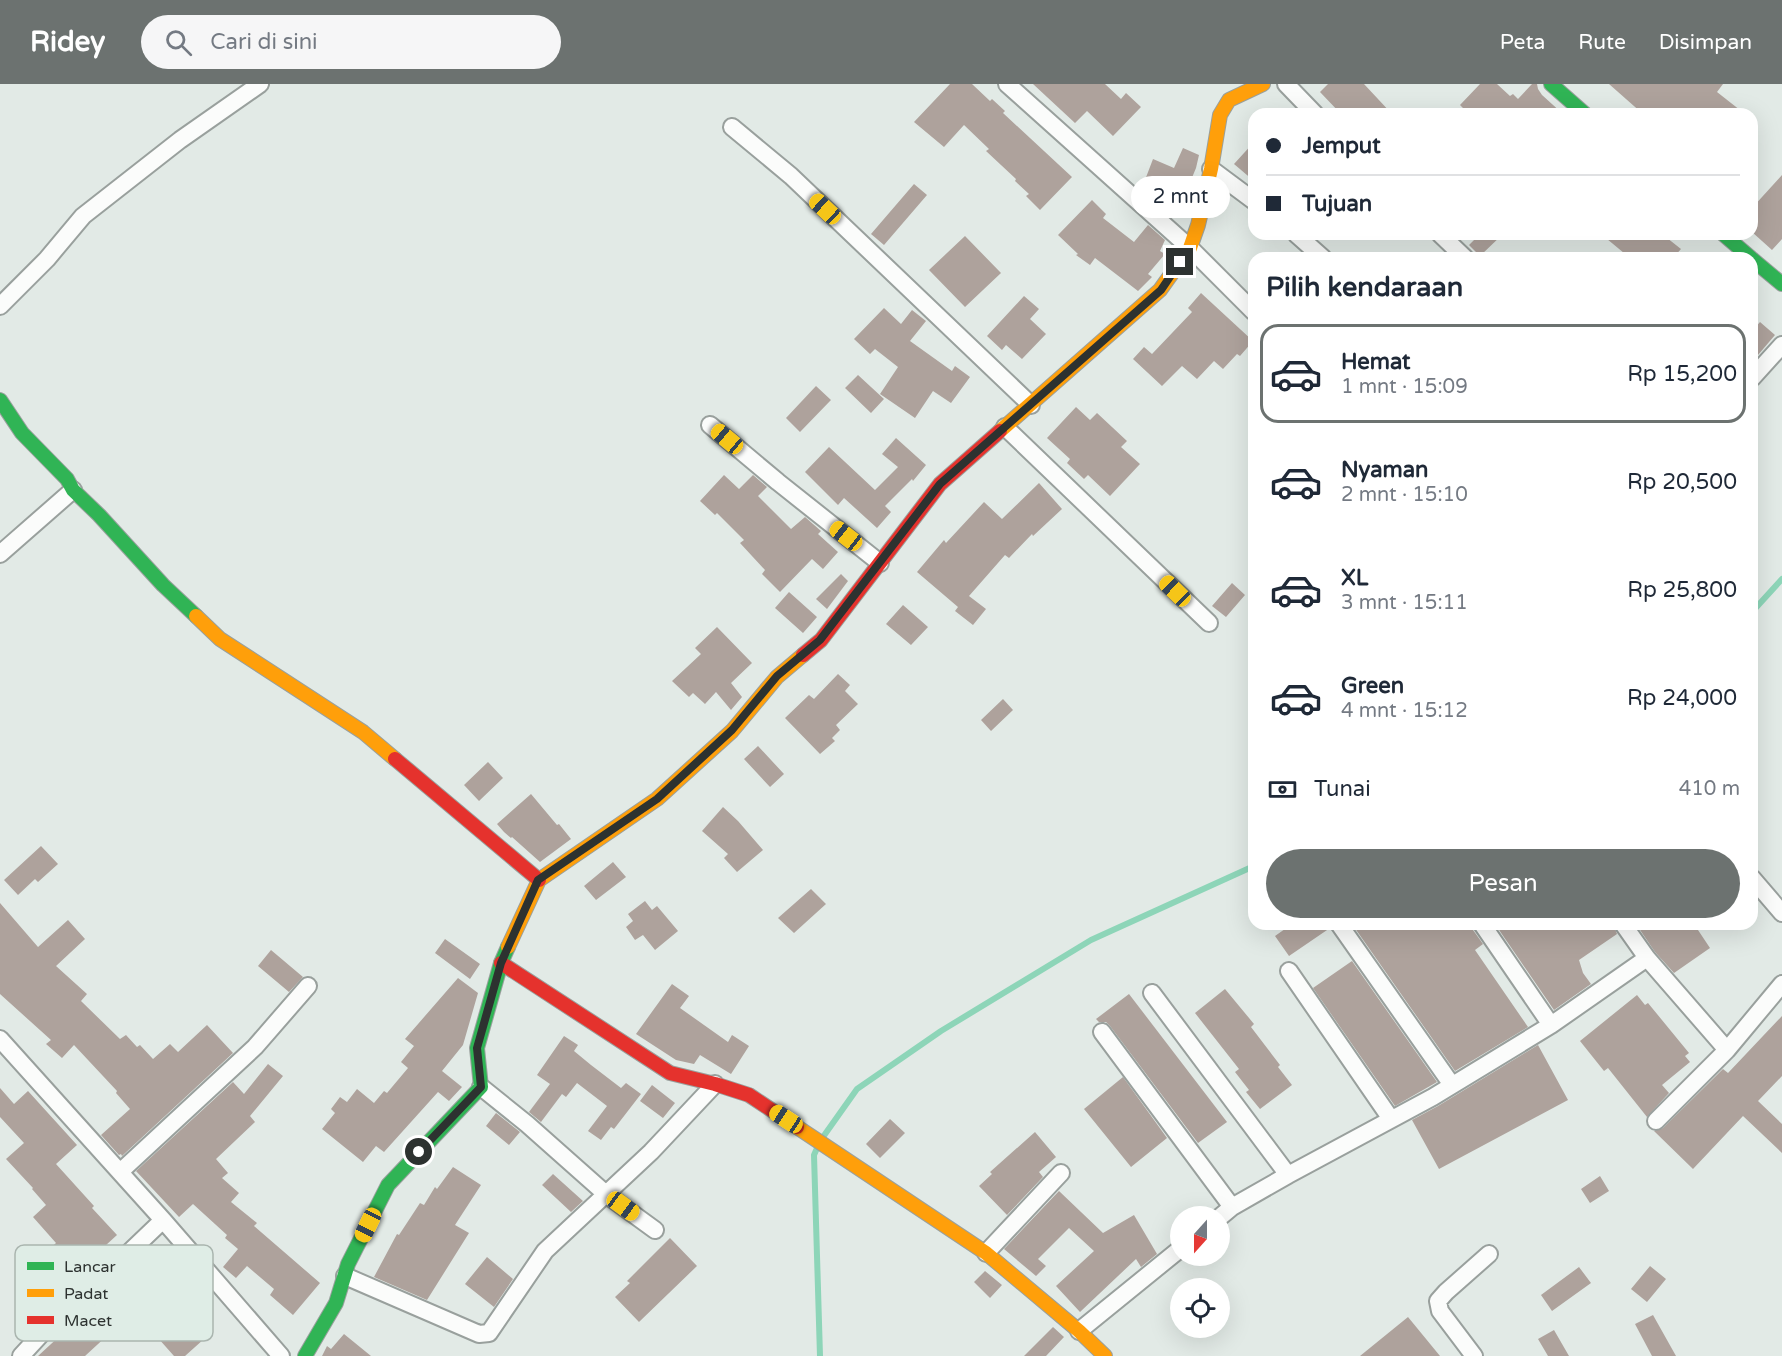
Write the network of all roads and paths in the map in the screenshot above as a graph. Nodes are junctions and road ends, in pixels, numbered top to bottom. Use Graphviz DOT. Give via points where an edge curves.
graph roads {
  1 [pos="260,84"];
  2 [pos="1007,84"];
  3 [pos="1263,84"];
  4 [pos="1286,84"];
  5 [pos="1551,84"];
  6 [pos="1309,108"];
  7 [pos="1578,108"];
  8 [pos="732,128"];
  9 [pos="1211,168"];
  10 [pos="1248,196"];
  11 [pos="1303,240"];
  12 [pos="1446,240"];
  13 [pos="1730,240"];
  14 [pos="1190,248"];
  15 [pos="1316,252"];
  16 [pos="1460,252"];
  17 [pos="1744,252"];
  18 [pos="1758,264"];
  19 [pos="1782,285"];
  20 [pos="0,306"];
  21 [pos="1248,306"];
  22 [pos="1782,345"];
  23 [pos="1758,371"];
  24 [pos="0,400"];
  25 [pos="1031,405"];
  26 [pos="710,424"];
  27 [pos="1005,427"];
  28 [pos="73,490"];
  29 [pos="0,554"];
  30 [pos="880,563"];
  31 [pos="1209,623"];
  32 [pos="538,880"];
  33 [pos="1758,885"];
  34 [pos="1782,913"];
  35 [pos="1344,930"];
  36 [pos="1486,930"];
  37 [pos="1627,930"];
  38 [pos="1647,958"];
  39 [pos="501,963"];
  40 [pos="1289,971"];
  41 [pos="1782,984"];
  42 [pos="308,986"];
  43 [pos="1152,993"];
  44 [pos="1551,1025"];
  45 [pos="1102,1032"];
  46 [pos="0,1039"];
  47 [pos="1727,1050"];
  48 [pos="6,1058"];
  49 [pos="715,1084"];
  50 [pos="1452,1085"];
  51 [pos="481,1087"];
  52 [pos="1391,1119"];
  53 [pos="1656,1121"];
  54 [pos="120,1172"];
  55 [pos="1061,1173"];
  56 [pos="1288,1175"];
  57 [pos="607,1195"];
  58 [pos="1222,1206"];
  59 [pos="1230,1210"];
  60 [pos="163,1220"];
  61 [pos="656,1230"];
  62 [pos="137,1245"];
  63 [pos="185,1245"];
  64 [pos="986,1253"];
  65 [pos="1489,1254"];
  66 [pos="1170,1257"];
  67 [pos="345,1276"];
  68 [pos="213,1278"];
  69 [pos="1079,1331"];
  70 [pos="35,1341"];
  71 [pos="1098,1354"];
  72 [pos="21,1356"];
  73 [pos="281,1356"];
  74 [pos="305,1356"];
  75 [pos="1474,1356"];
  1 -- 20 [label="street" via="83,216"];
  2 -- 14 [label="street"];
  3 -- 9 [label="street" via="1229,100 1220,115"];
  4 -- 6 [label="street"];
  5 -- 7 [label="street"];
  8 -- 25 [label="street" via="791,176"];
  9 -- 10 [label="street"];
  9 -- 14 [label="street"];
  11 -- 15 [label="street"];
  12 -- 16 [label="street"];
  13 -- 17 [label="street"];
  14 -- 21 [label="street"];
  14 -- 25 [label="street" via="1161,290"];
  18 -- 19 [label="street"];
  22 -- 23 [label="street"];
  24 -- 28 [label="street" via="22,433"];
  25 -- 27 [label="street"];
  26 -- 30 [label="street"];
  27 -- 30 [label="street" via="940,484"];
  27 -- 31 [label="street"];
  28 -- 29 [label="street"];
  28 -- 32 [label="street" via="220,639 363,732"];
  30 -- 32 [label="street" via="820,640 777,676 732,730 657,799"];
  32 -- 39 [label="street"];
  33 -- 34 [label="street"];
  35 -- 50 [label="street"];
  36 -- 44 [label="street"];
  37 -- 38 [label="street"];
  38 -- 44 [label="street"];
  38 -- 47 [label="street"];
  39 -- 49 [label="street" via="670,1073"];
  39 -- 51 [label="street" via="477,1048"];
  40 -- 52 [label="street"];
  41 -- 47 [label="street"];
  42 -- 54 [label="street" via="255,1047"];
  43 -- 56 [label="street"];
  44 -- 50 [label="street"];
  45 -- 58 [label="street"];
  46 -- 48 [label="street"];
  47 -- 53 [label="street"];
  48 -- 54 [label="street"];
  49 -- 57 [label="street"];
  49 -- 64 [label="street" via="749,1095"];
  50 -- 52 [label="street"];
  51 -- 57 [label="street"];
  51 -- 67 [label="street" via="388,1185"];
  52 -- 56 [label="street"];
  54 -- 60 [label="street"];
  55 -- 64 [label="street"];
  56 -- 59 [label="street"];
  57 -- 61 [label="street"];
  57 -- 67 [label="street" via="545,1251 489,1333 479,1334"];
  60 -- 62 [label="street"];
  60 -- 63 [label="street"];
  64 -- 69 [label="street"];
  65 -- 75 [label="street" via="1438,1301 1440,1311"];
  66 -- 69 [label="street"];
  67 -- 74 [label="street" via="336,1303"];
  68 -- 73 [label="street"];
  69 -- 71 [label="street"];
  70 -- 72 [label="street"];
}
